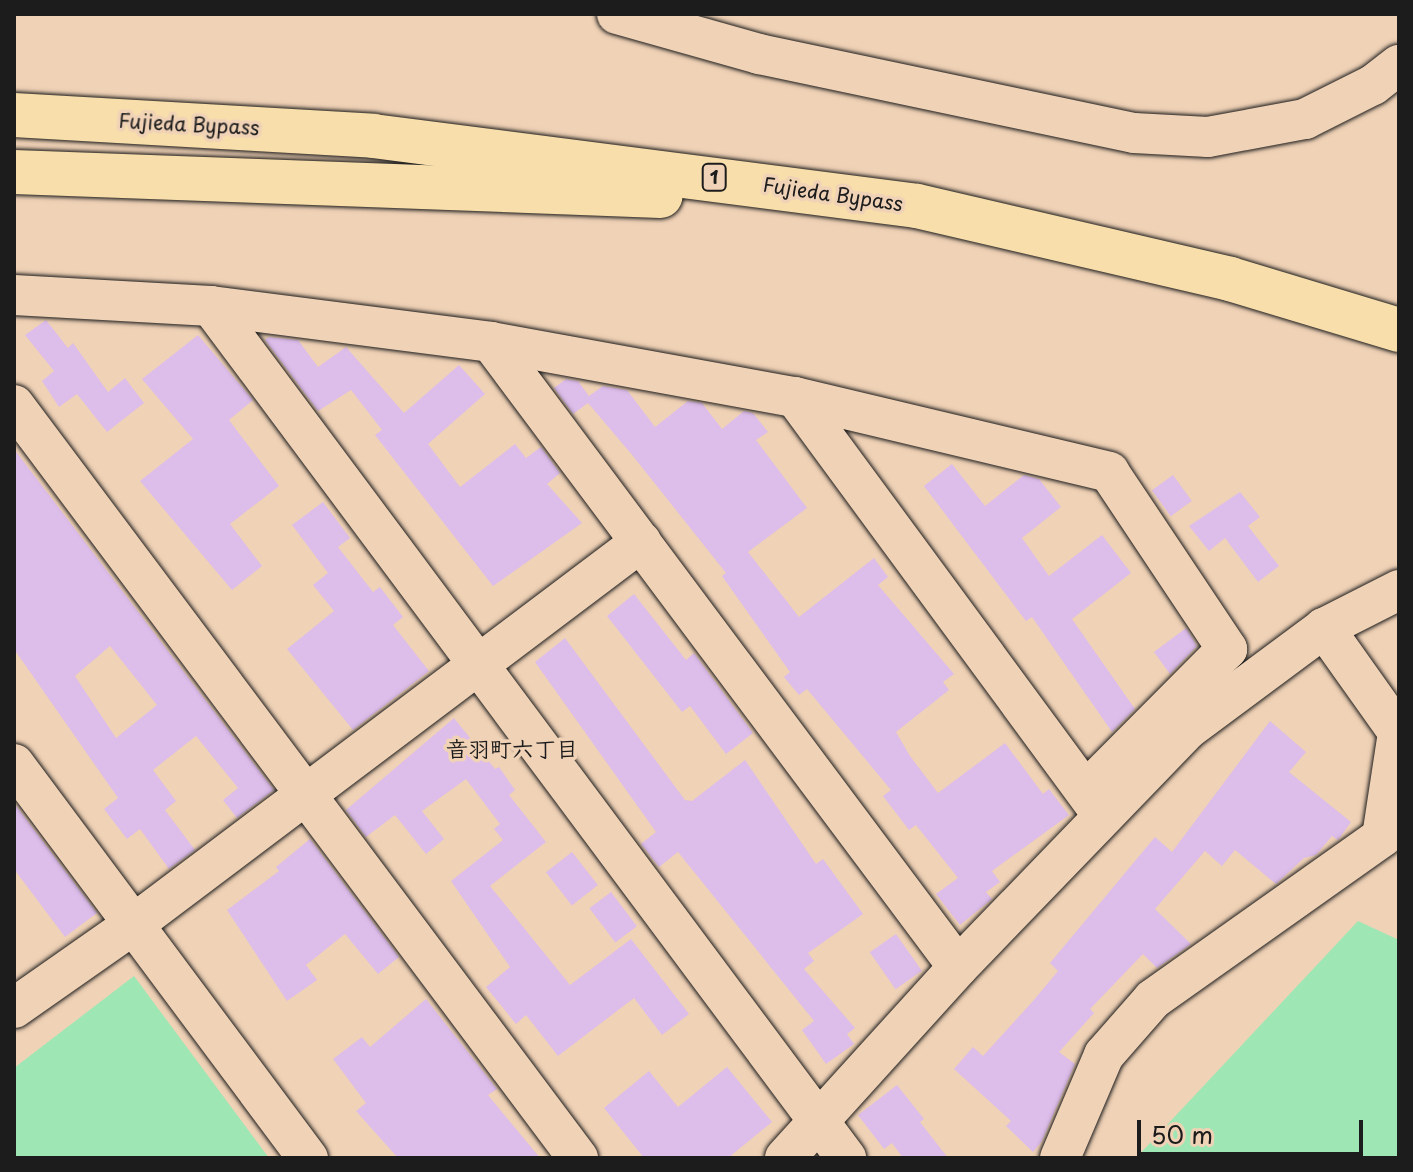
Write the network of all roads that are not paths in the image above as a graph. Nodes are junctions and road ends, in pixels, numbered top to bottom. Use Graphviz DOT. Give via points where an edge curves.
graph roads {
  1 [pos="617,14"];
  2 [pos="1399,65"];
  3 [pos="14,115"];
  4 [pos="14,172"];
  5 [pos="14,295"];
  6 [pos="211,306"];
  7 [pos="1399,330"];
  8 [pos="491,342"];
  9 [pos="1399,344"];
  10 [pos="795,397"];
  11 [pos="14,405"];
  12 [pos="641,542"];
  13 [pos="1399,590"];
  14 [pos="1324,628"];
  15 [pos="475,667"];
  16 [pos="14,764"];
  17 [pos="306,795"];
  18 [pos="1096,805"];
  19 [pos="134,924"];
  20 [pos="958,967"];
  21 [pos="14,1008"];
  22 [pos="820,1121"];
  23 [pos="308,1158"];
  24 [pos="578,1158"];
  25 [pos="785,1158"];
  26 [pos="846,1158"];
  27 [pos="1060,1158"];
  1 -- 2 [label="street" via="759,54 1134,133 1208,137 1305,119 1373,85"];
  3 -- 7 [label="highway, Fujieda Bypass / 1" via="373,136 917,206 1230,279"];
  4 -- 9 [label="highway, Fujieda Bypass / 1" via="653,195 783,209 1102,265"];
  5 -- 6 [label="street"];
  6 -- 8 [label="street"];
  6 -- 15 [label="street"];
  8 -- 10 [label="street"];
  8 -- 12 [label="street"];
  10 -- 18 [label="street"];
  10 -- 18 [label="street" via="1109,472 1227,649"];
  11 -- 17 [label="street"];
  12 -- 15 [label="street"];
  12 -- 20 [label="street"];
  13 -- 14 [label="street"];
  14 -- 18 [label="street"];
  14 -- 27 [label="street" via="1398,732 1382,837 1153,999 1104,1055"];
  15 -- 17 [label="street"];
  15 -- 22 [label="street"];
  16 -- 19 [label="street"];
  17 -- 19 [label="street"];
  17 -- 24 [label="street"];
  18 -- 20 [label="street"];
  19 -- 21 [label="street"];
  19 -- 23 [label="street"];
  20 -- 22 [label="street"];
  22 -- 25 [label="street"];
  22 -- 26 [label="street"];
}
